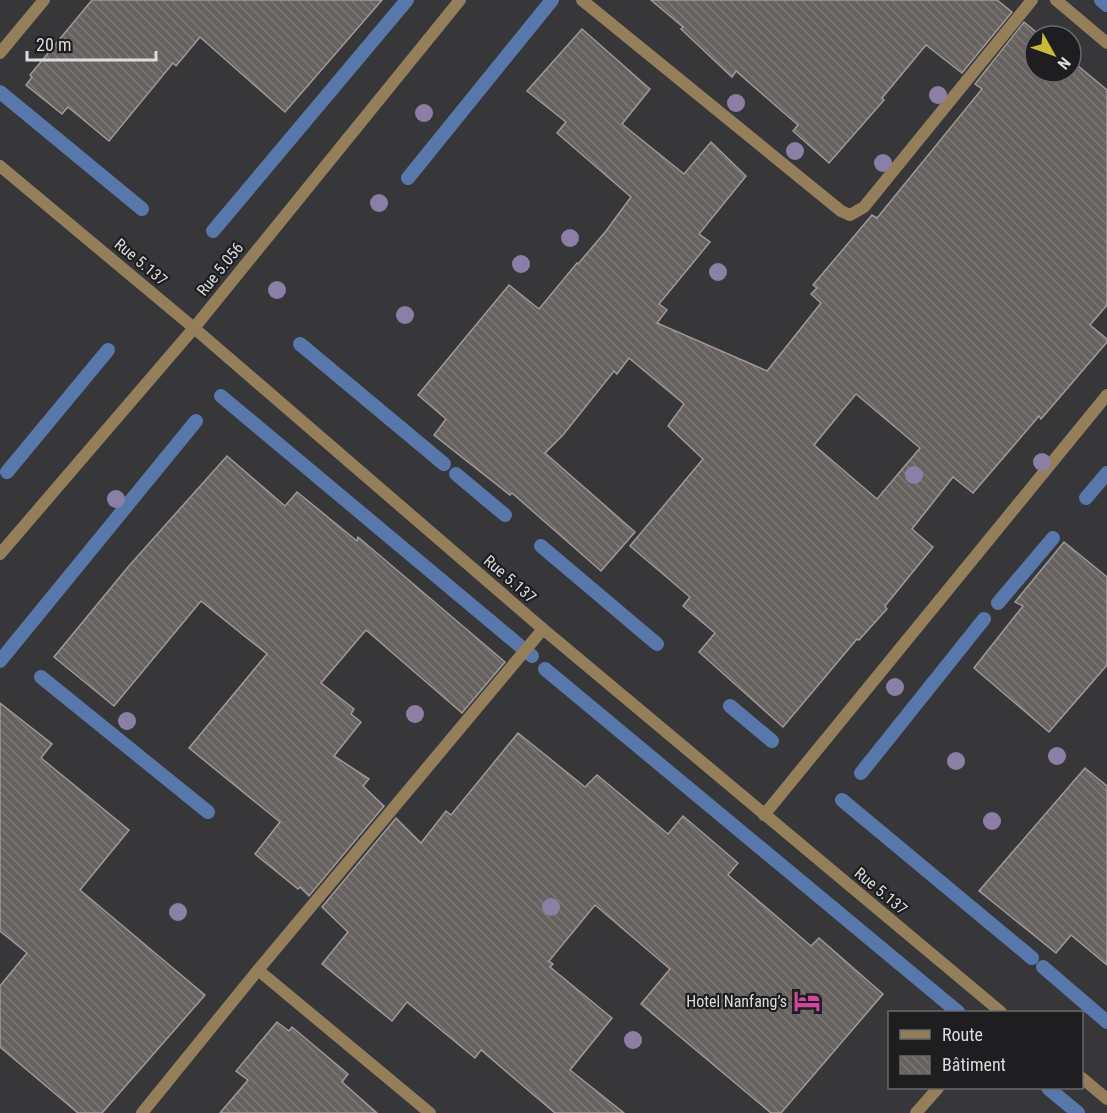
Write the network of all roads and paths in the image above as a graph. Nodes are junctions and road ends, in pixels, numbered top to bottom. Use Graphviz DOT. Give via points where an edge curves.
graph roads {
  1 [pos="44,0"];
  2 [pos="460,0"];
  3 [pos="582,0"];
  4 [pos="1032,0"];
  5 [pos="1056,0"];
  6 [pos="1107,43"];
  7 [pos="0,53"];
  8 [pos="0,166"];
  9 [pos="194,328"];
  10 [pos="1107,395"];
  11 [pos="0,554"];
  12 [pos="543,629"];
  13 [pos="764,815"];
  14 [pos="258,970"];
  15 [pos="999,1011"];
  16 [pos="1083,1079"];
  17 [pos="937,1089"];
  18 [pos="1107,1099"];
  19 [pos="142,1113"];
  20 [pos="430,1113"];
  21 [pos="916,1113"];
  1 -- 7 [label="street"];
  2 -- 9 [label="street, Rue 5.056"];
  3 -- 4 [label="street" via="841,211 850,214 864,207"];
  5 -- 6 [label="street"];
  8 -- 9 [label="street, Rue 5.137"];
  9 -- 11 [label="street, Rue 5.056"];
  9 -- 12 [label="street, Rue 5.137"];
  10 -- 13 [label="street"];
  12 -- 13 [label="street, Rue 5.137"];
  12 -- 14 [label="street"];
  13 -- 15 [label="street, Rue 5.137"];
  14 -- 19 [label="street"];
  14 -- 20 [label="street"];
  16 -- 18 [label="street"];
  17 -- 21 [label="street"];
}
